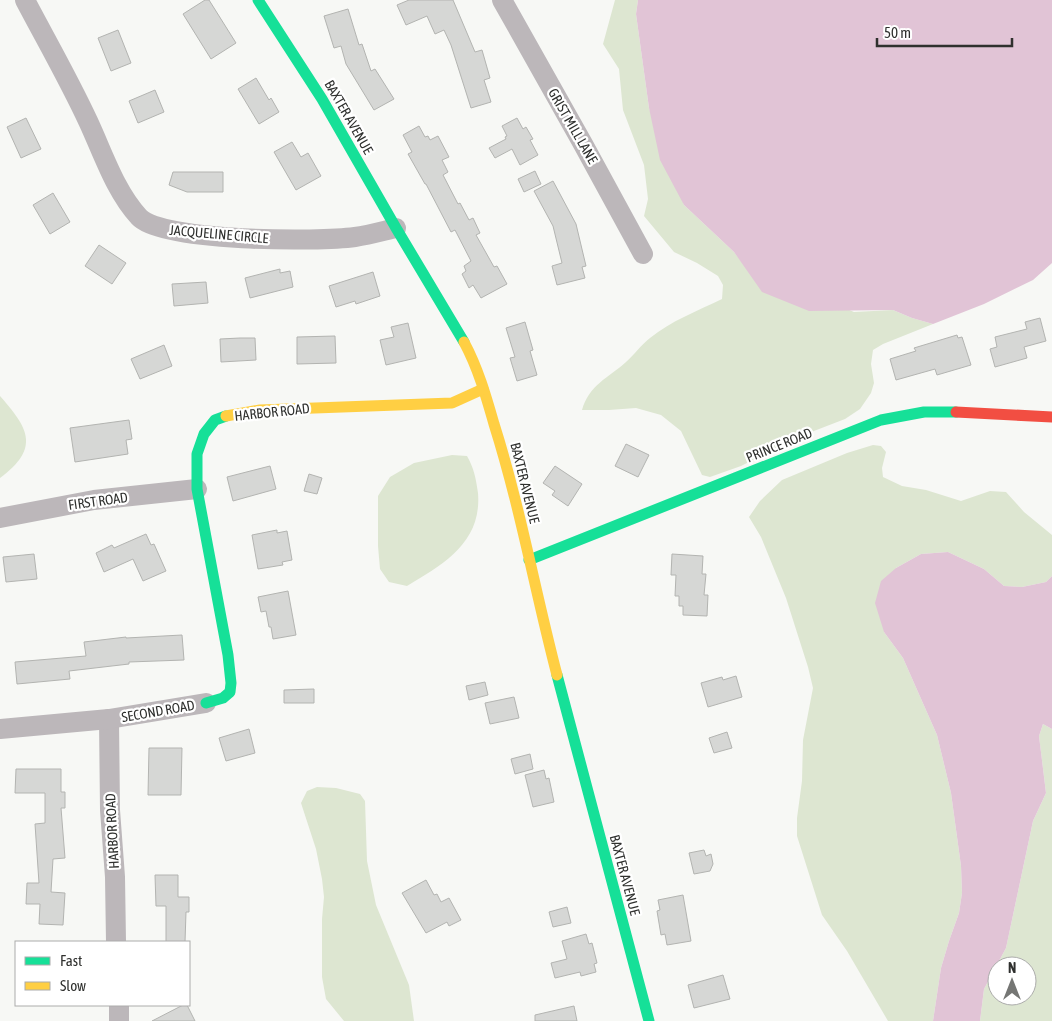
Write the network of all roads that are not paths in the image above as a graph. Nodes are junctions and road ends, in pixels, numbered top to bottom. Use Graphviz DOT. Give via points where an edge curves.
graph roads {
  1 [pos="25,0"];
  2 [pos="258,0"];
  3 [pos="502,0"];
  4 [pos="396,228"];
  5 [pos="643,254"];
  6 [pos="483,389"];
  7 [pos="1052,417"];
  8 [pos="197,490"];
  9 [pos="0,518"];
  10 [pos="529,560"];
  11 [pos="206,703"];
  12 [pos="109,719"];
  13 [pos="0,730"];
  14 [pos="116,941"];
  15 [pos="119,1006"];
  16 [pos="119,1021"];
  17 [pos="649,1021"];
  1 -- 4 [label="street, JACQUELINE CIRCLE" via="87,119 118,188 140,218 156,228 190,234 274,239 354,237"];
  2 -- 4 [label="street, BAXTER AVENUE" via="322,98"];
  3 -- 5 [label="street, GRIST MILL LANE"];
  4 -- 6 [label="street, BAXTER AVENUE" via="457,328 475,362"];
  6 -- 8 [label="street, HARBOR ROAD" via="452,403 260,410 216,420 204,434 197,454"];
  6 -- 10 [label="street, BAXTER AVENUE" via="500,442"];
  7 -- 10 [label="street, PRINCE ROAD" via="924,412 881,420"];
  8 -- 9 [label="street, FIRST ROAD" via="94,500"];
  8 -- 11 [label="street, HARBOR ROAD" via="231,682 230,692 223,698"];
  10 -- 17 [label="street, BAXTER AVENUE"];
  11 -- 12 [label="street, SECOND ROAD"];
  12 -- 13 [label="street, SECOND ROAD"];
  12 -- 14 [label="street, HARBOR ROAD"];
  15 -- 16 [label="street"];
}
